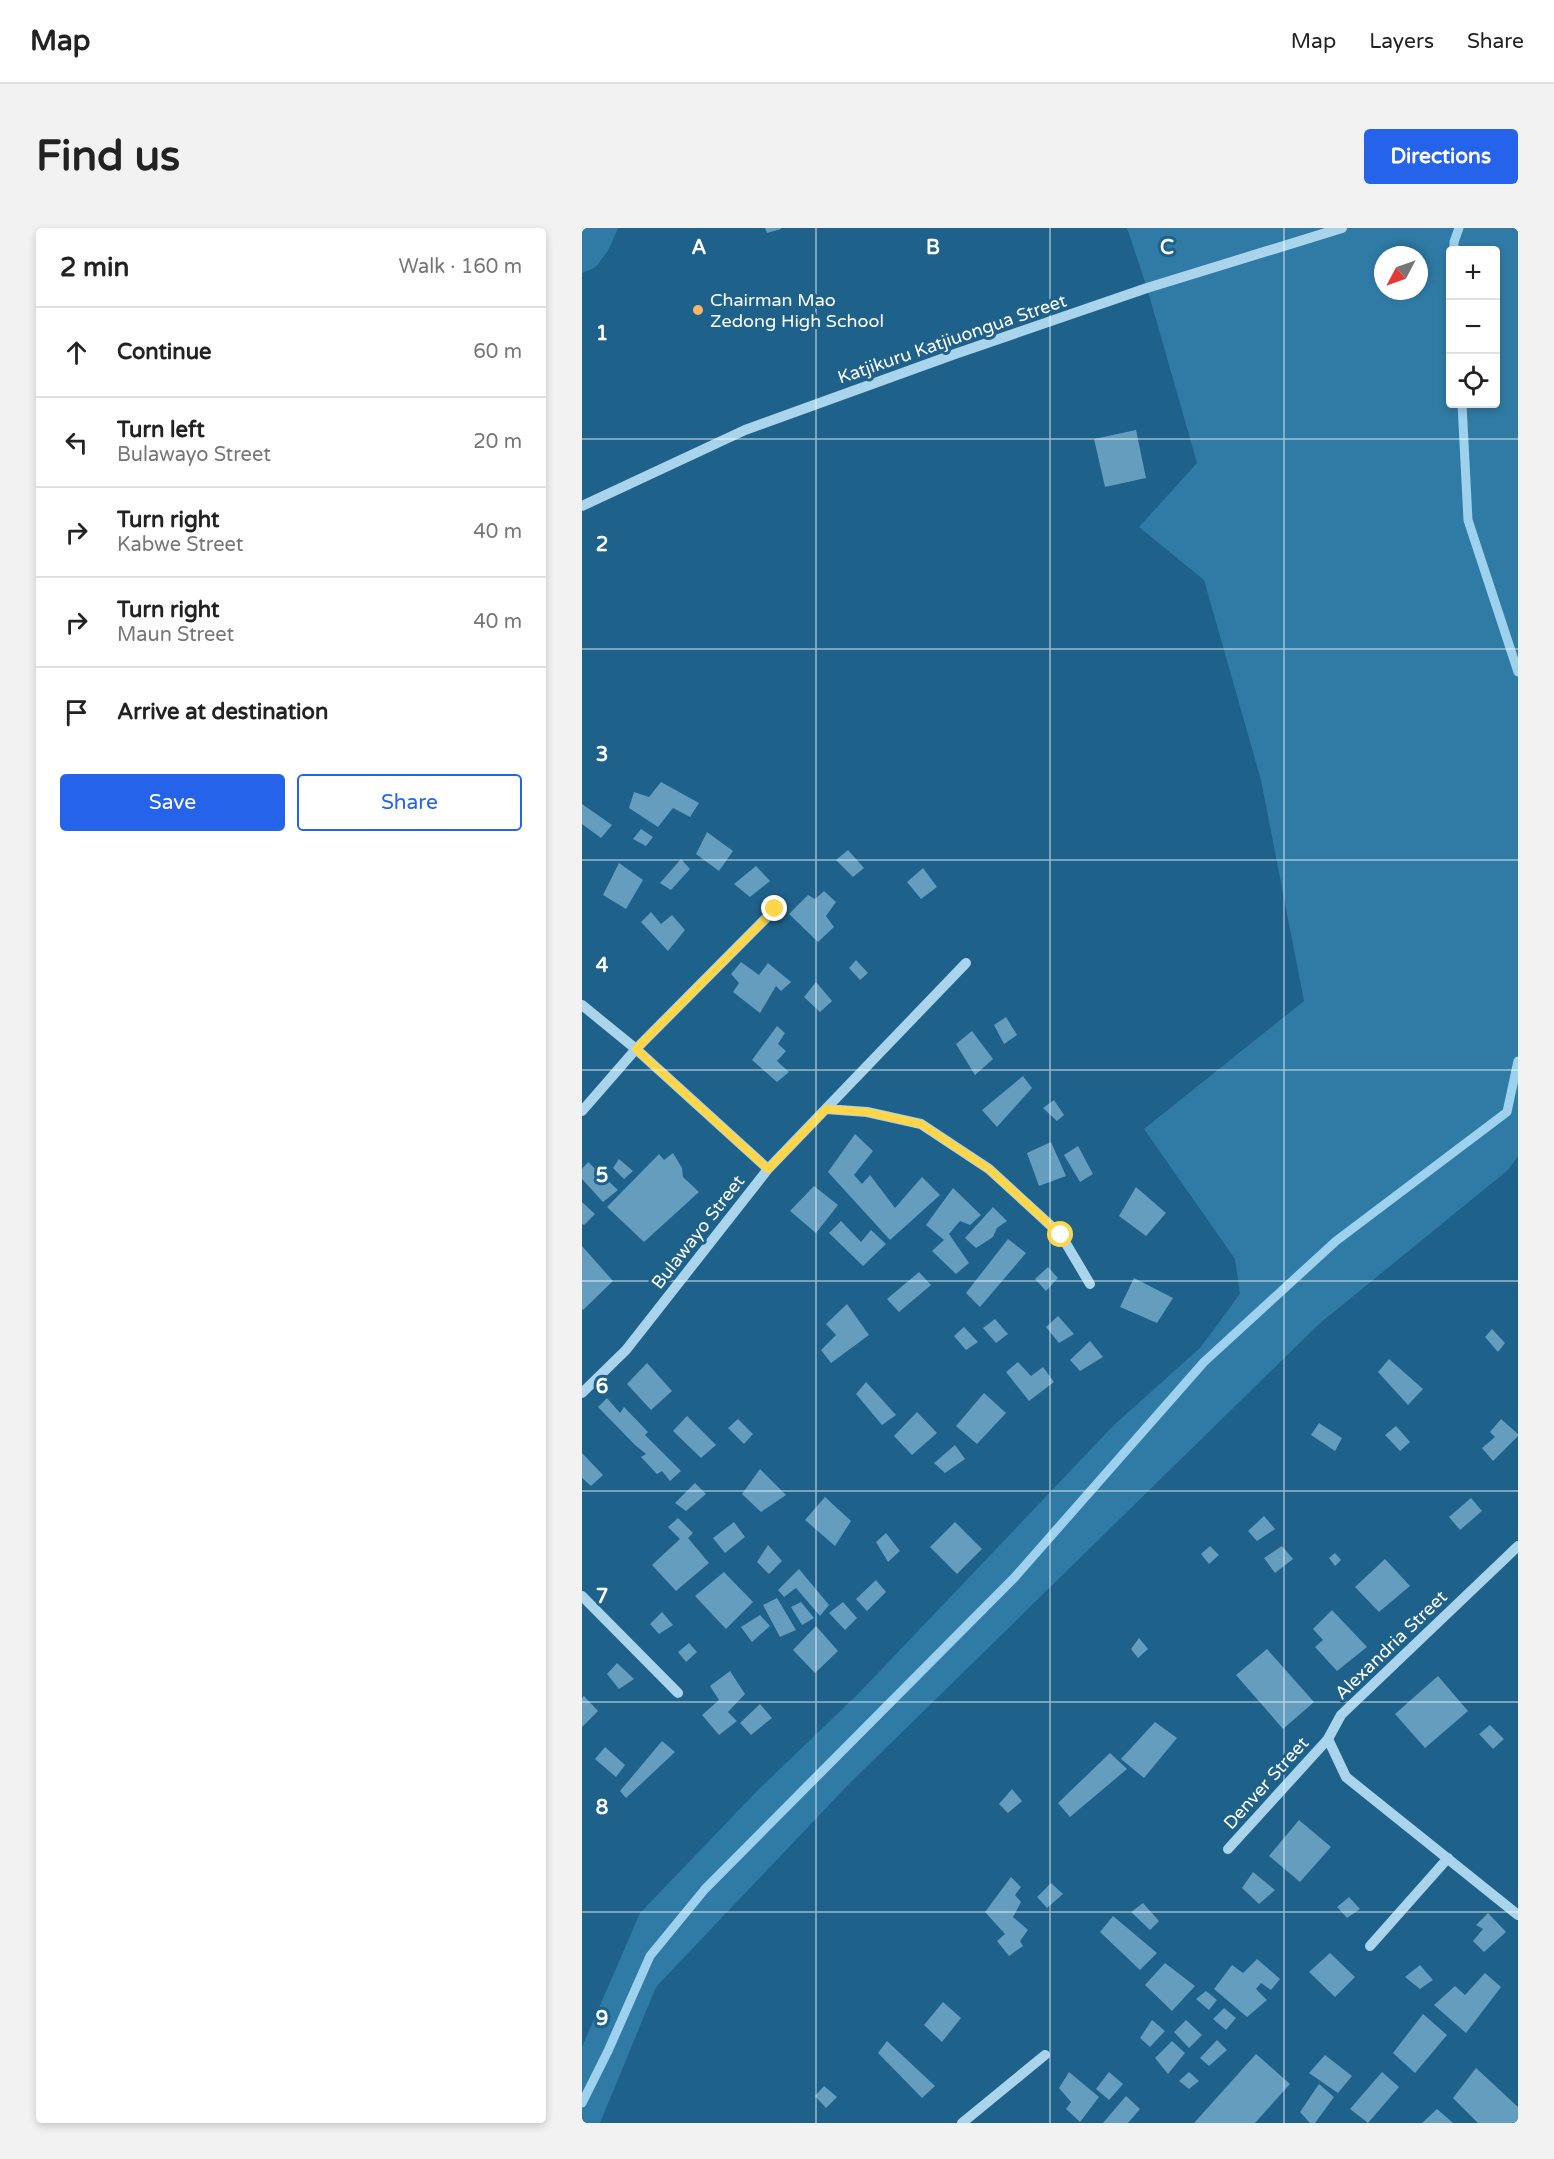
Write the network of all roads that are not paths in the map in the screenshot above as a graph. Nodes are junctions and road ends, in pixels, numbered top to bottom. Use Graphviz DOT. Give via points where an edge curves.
graph roads {
  1 [pos="1342,228"];
  2 [pos="582,506"];
  3 [pos="775,909"];
  4 [pos="966,963"];
  5 [pos="582,1005"];
  6 [pos="636,1049"];
  7 [pos="826,1109"];
  8 [pos="582,1111"];
  9 [pos="768,1169"];
  10 [pos="1090,1284"];
  11 [pos="582,1393"];
  12 [pos="1518,1546"];
  13 [pos="582,1596"];
  14 [pos="678,1693"];
  15 [pos="1328,1739"];
  16 [pos="1228,1849"];
  17 [pos="1448,1858"];
  18 [pos="1518,1915"];
  19 [pos="1370,1946"];
  20 [pos="1045,2055"];
  21 [pos="962,2123"];
  1 -- 2 [label="street, Katjikuru Katjiuongua Street" via="1147,288 745,430"];
  3 -- 6 [label="street"];
  4 -- 7 [label="street, Bulawayo Street"];
  5 -- 6 [label="street"];
  6 -- 8 [label="street"];
  6 -- 9 [label="street"];
  7 -- 9 [label="street, Bulawayo Street"];
  7 -- 10 [label="street" via="867,1112 921,1124 989,1169 1061,1235"];
  9 -- 11 [label="street, Bulawayo Street" via="626,1350"];
  12 -- 15 [label="street, Alexandria Street" via="1341,1715"];
  13 -- 14 [label="street"];
  15 -- 16 [label="street, Denver Street"];
  15 -- 17 [label="street" via="1346,1777"];
  17 -- 18 [label="street"];
  17 -- 19 [label="street"];
  20 -- 21 [label="street"];
}
